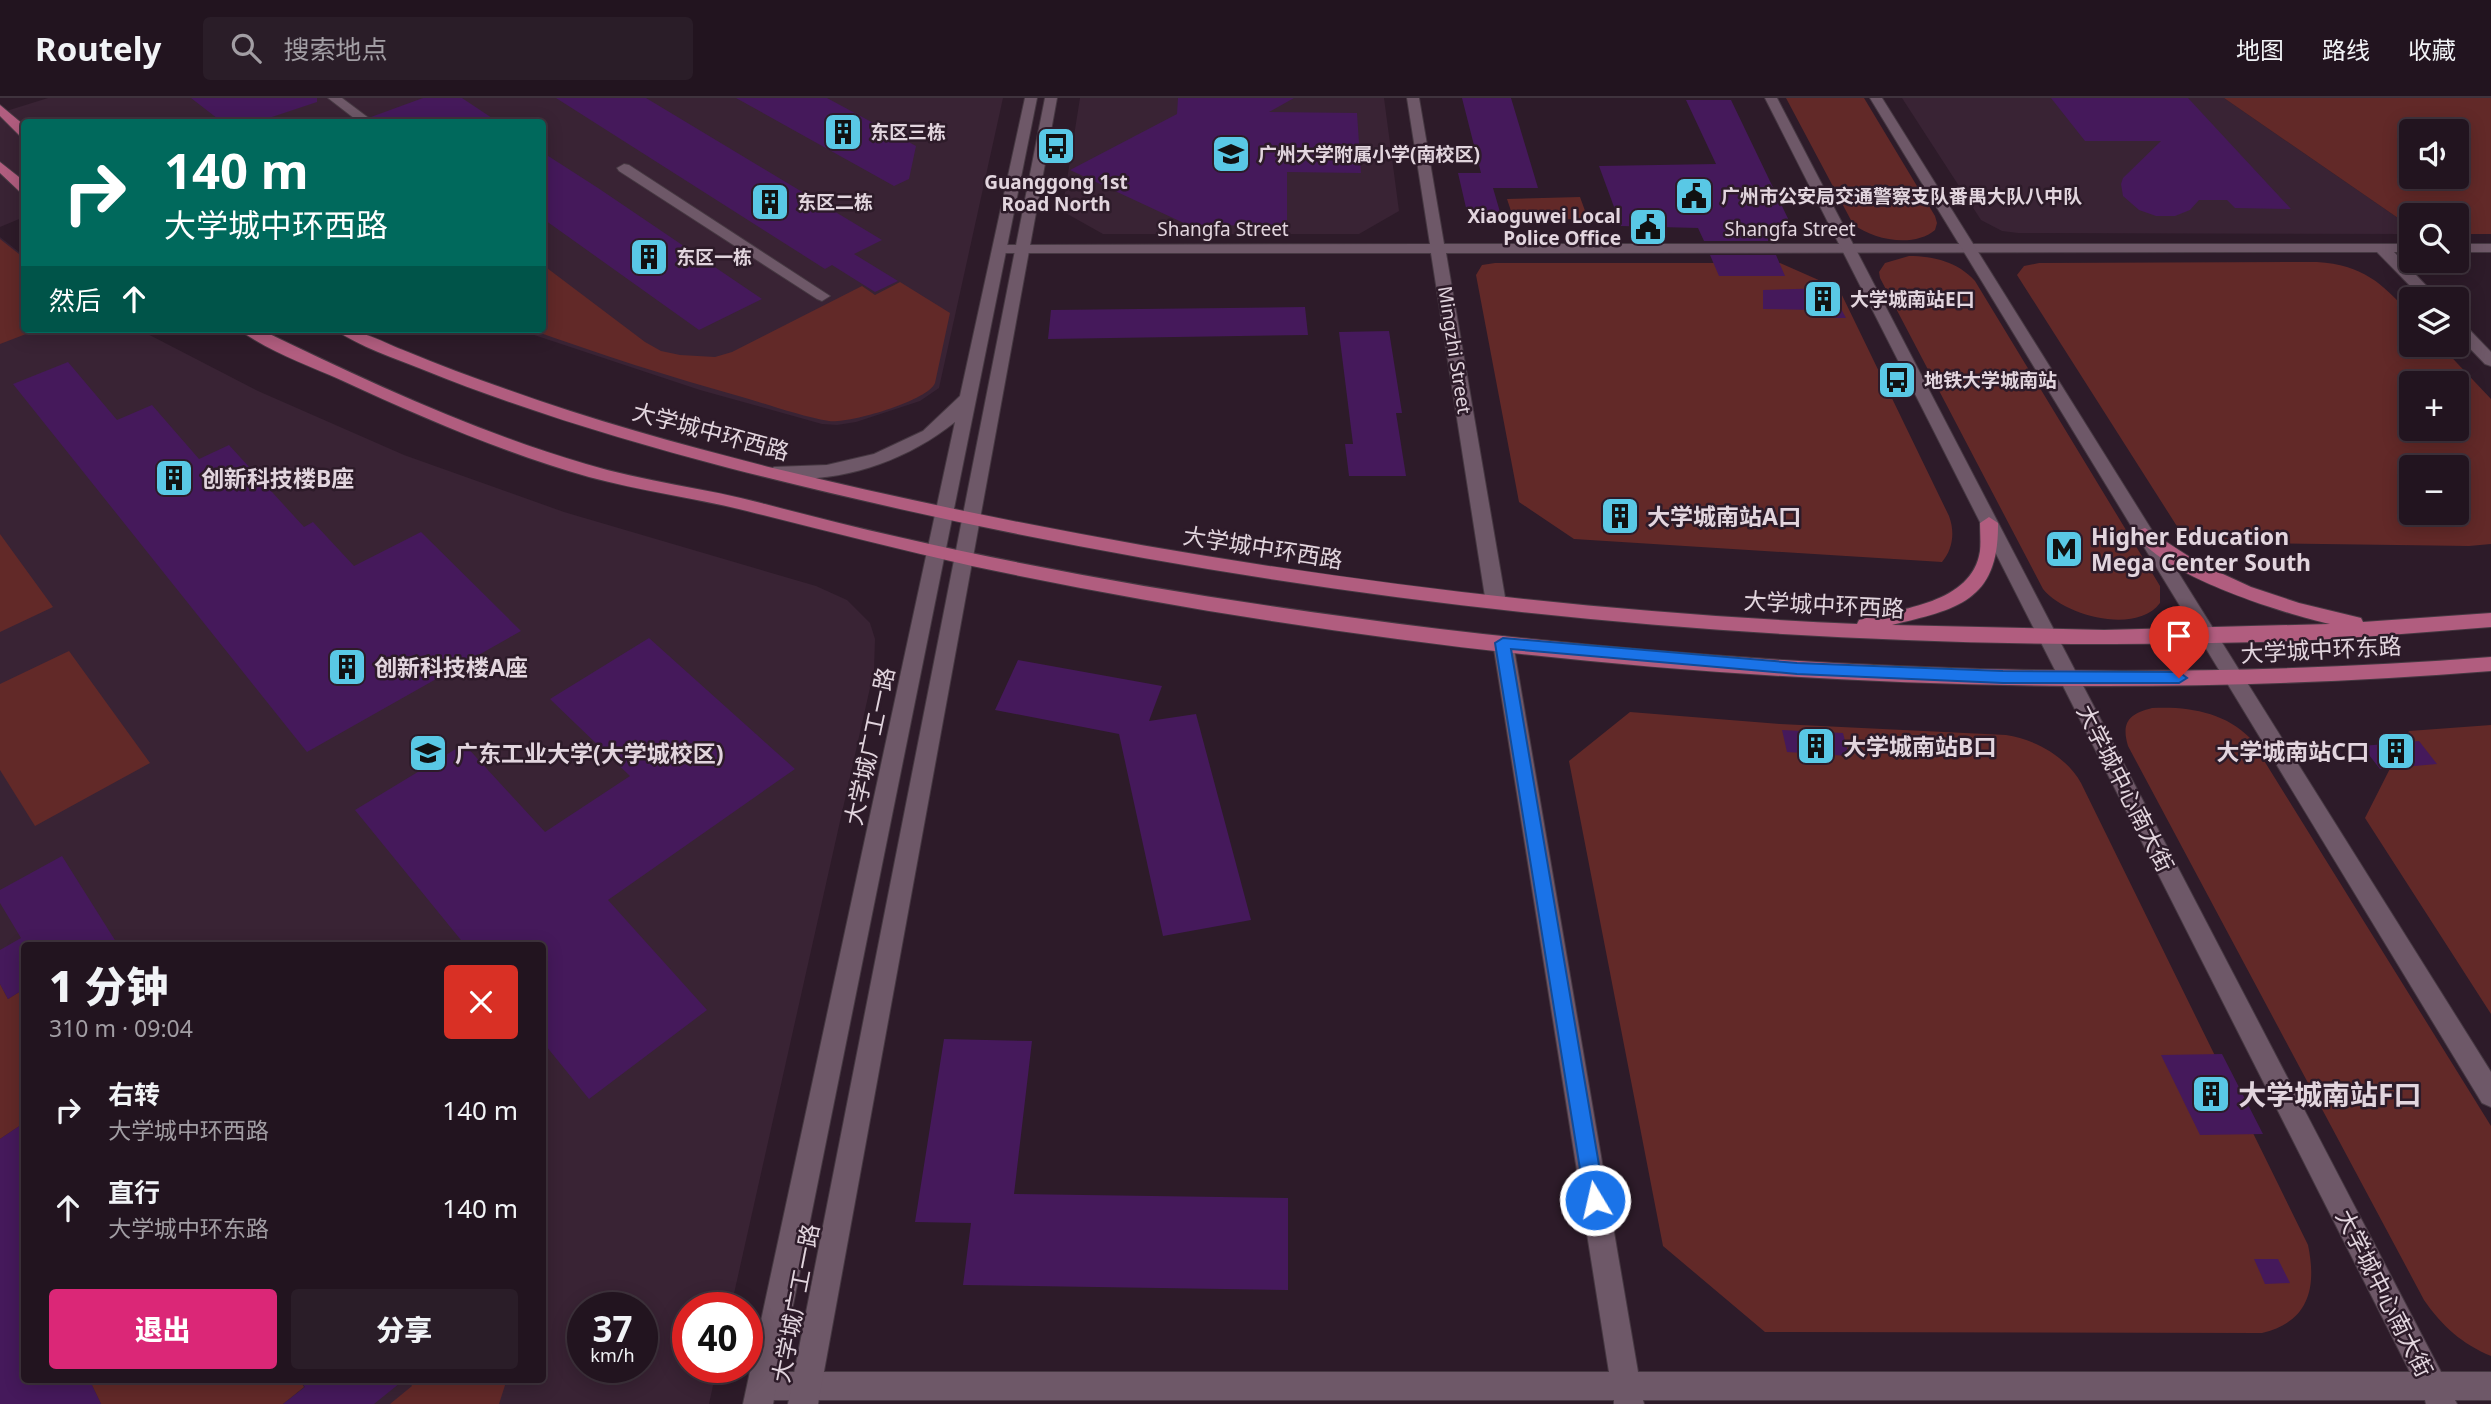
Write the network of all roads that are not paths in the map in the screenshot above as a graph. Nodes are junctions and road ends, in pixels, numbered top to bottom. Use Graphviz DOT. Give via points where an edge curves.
graph roads {
  1 [pos="334,98"];
  2 [pos="1031,98"];
  3 [pos="1051,98"];
  4 [pos="1413,98"];
  5 [pos="1771,98"];
  6 [pos="1876,98"];
  7 [pos="1,110"];
  8 [pos="363,119"];
  9 [pos="21,129"];
  10 [pos="0,166"];
  11 [pos="624,168"];
  12 [pos="21,185"];
  13 [pos="1023,248"];
  14 [pos="1438,248"];
  15 [pos="1848,248"];
  16 [pos="1969,248"];
  17 [pos="2381,248"];
  18 [pos="2399,248"];
  19 [pos="2469,248"];
  20 [pos="2491,248"];
  21 [pos="1000,249"];
  22 [pos="2419,287"];
  23 [pos="822,296"];
  24 [pos="255,333"];
  25 [pos="351,333"];
  26 [pos="2469,338"];
  27 [pos="2491,361"];
  28 [pos="969,396"];
  29 [pos="773,473"];
  30 [pos="944,514"];
  31 [pos="971,520"];
  32 [pos="1989,523"];
  33 [pos="2145,534"];
  34 [pos="937,551"];
  35 [pos="964,557"];
  36 [pos="1496,603"];
  37 [pos="2491,620"];
  38 [pos="2384,628"];
  39 [pos="1848,630"];
  40 [pos="2048,636"];
  41 [pos="2208,636"];
  42 [pos="1503,643"];
  43 [pos="2491,664"];
  44 [pos="2069,678"];
  45 [pos="2234,678"];
  46 [pos="2491,1096"];
  47 [pos="2491,1386"];
  48 [pos="760,1395"];
  49 [pos="805,1395"];
  50 [pos="1627,1395"];
  51 [pos="2438,1395"];
  1 -- 8 [label="street"];
  2 -- 21 [label="street, 大学城广工一路"];
  3 -- 13 [label="street, 大学城广工一路"];
  4 -- 14 [label="street, Mingzhi Street"];
  5 -- 15 [label="street, 大学城中心南大街"];
  6 -- 16 [label="street"];
  7 -- 9 [label="main road"];
  10 -- 12 [label="main road"];
  11 -- 23 [label="street"];
  13 -- 14 [label="street, Shangfa Street"];
  13 -- 21 [label="street, Shangfa Street"];
  13 -- 31 [label="street, 大学城广工一路"];
  14 -- 15 [label="street, Shangfa Street"];
  14 -- 36 [label="street, Mingzhi Street"];
  15 -- 16 [label="street, Shangfa Street"];
  15 -- 32 [label="street, 大学城中心南大街"];
  16 -- 17 [label="street, Shangfa Street"];
  16 -- 33 [label="street"];
  17 -- 18 [label="street, Shangfa Street"];
  17 -- 22 [label="street"];
  19 -- 20 [label="street"];
  21 -- 28 [label="street, 大学城广工一路"];
  24 -- 34 [label="main road" via="439,418 581,469"];
  25 -- 29 [label="main road, 大学城中环西路" via="446,374 577,419"];
  26 -- 27 [label="street"];
  28 -- 29 [label="street" via="943,424 880,457 825,473"];
  28 -- 30 [label="street, 大学城广工一路"];
  29 -- 30 [label="main road, 大学城中环西路"];
  30 -- 31 [label="main road, 大学城中环西路"];
  30 -- 34 [label="street, 大学城广工一路"];
  31 -- 35 [label="street, 大学城广工一路"];
  31 -- 36 [label="main road, 大学城中环西路" via="1195,562"];
  32 -- 39 [label="main road" via="1989,561 1972,588 1945,602"];
  32 -- 40 [label="street, 大学城中心南大街"];
  33 -- 38 [label="main road" via="2197,572 2244,592"];
  33 -- 41 [label="street"];
  34 -- 35 [label="main road"];
  34 -- 48 [label="street, 大学城广工一路"];
  35 -- 42 [label="main road" via="1316,621"];
  35 -- 49 [label="street, 大学城广工一路"];
  36 -- 39 [label="main road, 大学城中环西路"];
  37 -- 38 [label="main road, 大学城中环东路"];
  38 -- 41 [label="main road, 大学城中环东路"];
  39 -- 40 [label="main road, 大学城中环西路"];
  40 -- 41 [label="main road, 大学城中环西路"];
  40 -- 44 [label="street, 大学城中心南大街"];
  41 -- 45 [label="street"];
  42 -- 44 [label="main road" via="1785,668"];
  42 -- 50 [label="street"];
  43 -- 45 [label="main road, 大学城中环东路"];
  44 -- 45 [label="main road, 大学城中环东路"];
  44 -- 51 [label="street, 大学城中心南大街"];
  45 -- 46 [label="street"];
  47 -- 51 [label="street"];
  48 -- 49 [label="street"];
  49 -- 50 [label="street"];
  50 -- 51 [label="street"];
}
